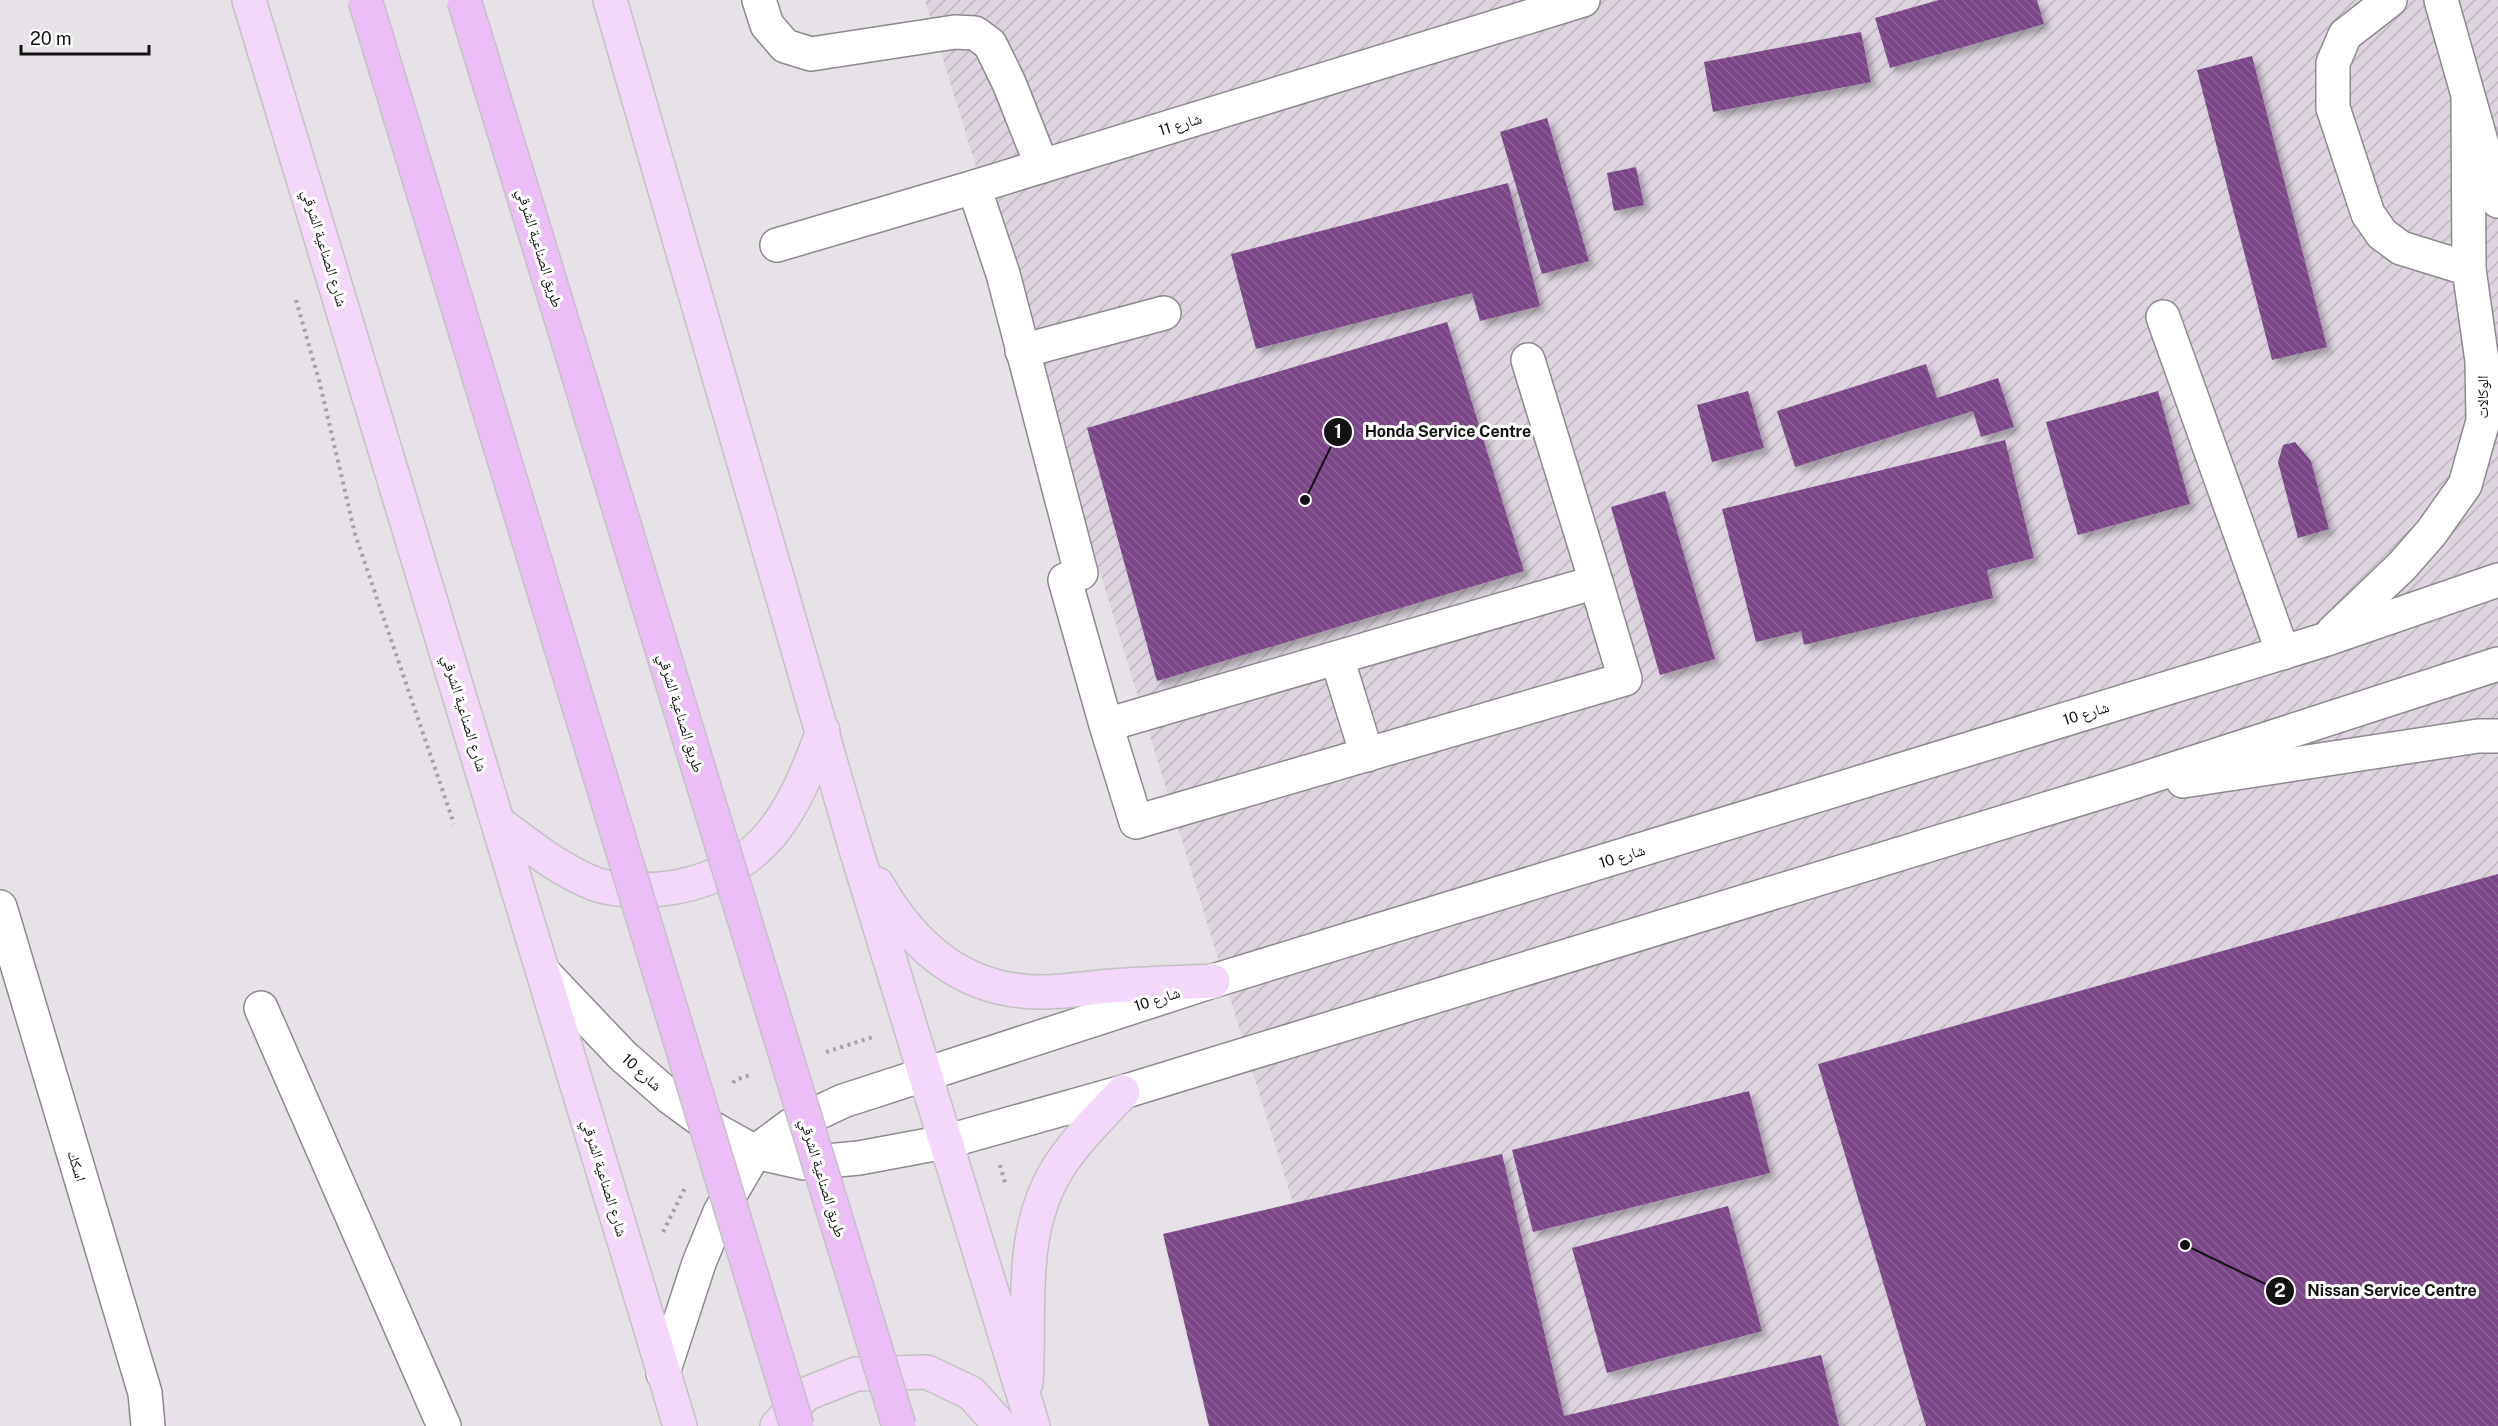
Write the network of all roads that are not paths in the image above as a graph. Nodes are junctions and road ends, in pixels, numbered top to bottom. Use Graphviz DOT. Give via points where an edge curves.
graph roads {
  1 [pos="249,0"];
  2 [pos="365,0"];
  3 [pos="464,0"];
  4 [pos="610,0"];
  5 [pos="759,0"];
  6 [pos="1583,0"];
  7 [pos="2390,0"];
  8 [pos="2441,0"];
  9 [pos="2468,100"];
  10 [pos="1042,166"];
  11 [pos="974,187"];
  12 [pos="2498,201"];
  13 [pos="777,245"];
  14 [pos="2469,269"];
  15 [pos="1164,313"];
  16 [pos="2163,317"];
  17 [pos="1022,351"];
  18 [pos="1528,360"];
  19 [pos="2498,579"];
  20 [pos="1596,582"];
  21 [pos="2327,639"];
  22 [pos="2283,652"];
  23 [pos="1337,658"];
  24 [pos="2498,664"];
  25 [pos="1106,725"];
  26 [pos="823,731"];
  27 [pos="2498,736"];
  28 [pos="1367,755"];
  29 [pos="2118,787"];
  30 [pos="499,823"];
  31 [pos="854,843"];
  32 [pos="0,907"];
  33 [pos="544,973"];
  34 [pos="1213,981"];
  35 [pos="261,1008"];
  36 [pos="924,1074"];
  37 [pos="1123,1092"];
  38 [pos="945,1142"];
  39 [pos="755,1152"];
  40 [pos="663,1373"];
  41 [pos="1029,1414"];
  42 [pos="148,1426"];
  43 [pos="444,1426"];
  44 [pos="680,1426"];
  45 [pos="777,1426"];
  46 [pos="797,1426"];
  47 [pos="899,1426"];
  48 [pos="1001,1426"];
  1 -- 30 [label="main road, شارع الصناعية الشرقي"];
  2 -- 46 [label="highway, bridge"];
  3 -- 47 [label="highway, طريق الصناعية الشرقي, bridge"];
  4 -- 26 [label="main road"];
  5 -- 10 [label="street" via="767,25 784,46 811,54 955,32 975,33 990,44"];
  6 -- 10 [label="street, شارع 11"];
  7 -- 14 [label="street" via="2345,35 2333,63 2333,108 2368,214 2382,234 2401,248"];
  8 -- 9 [label="street, الوكالات"];
  9 -- 12 [label="street, الوكالات"];
  9 -- 14 [label="street, الوكالات"];
  10 -- 11 [label="street, شارع 11"];
  11 -- 13 [label="street, شارع 11"];
  11 -- 17 [label="street" via="1003,274"];
  14 -- 21 [label="street, الوكالات" via="2482,361 2483,421 2465,485 2402,566"];
  15 -- 17 [label="street"];
  16 -- 22 [label="street"];
  17 -- 25 [label="street"];
  18 -- 20 [label="street"];
  19 -- 21 [label="street, شارع 10"];
  20 -- 23 [label="street"];
  20 -- 28 [label="street" via="1625,679"];
  21 -- 22 [label="street, شارع 10"];
  22 -- 34 [label="street, شارع 10"];
  23 -- 25 [label="street"];
  23 -- 28 [label="street"];
  24 -- 29 [label="street, شارع 10"];
  25 -- 28 [label="street" via="1136,822"];
  26 -- 30 [label="main road" via="788,813 752,854 705,882 650,892 596,884 548,859"];
  26 -- 31 [label="main road"];
  27 -- 29 [label="street, شارع 10" via="2203,780"];
  29 -- 37 [label="street, شارع 10"];
  30 -- 33 [label="main road, شارع الصناعية الشرقي"];
  31 -- 34 [label="main road" via="888,903 915,938 938,960 968,977 1005,989 1044,992"];
  31 -- 36 [label="main road"];
  32 -- 42 [label="street, اسكك" via="144,1394"];
  33 -- 39 [label="street, شارع 10" via="623,1056 671,1098 712,1128"];
  33 -- 40 [label="main road, شارع الصناعية الشرقي"];
  34 -- 36 [label="street, شارع 10"];
  35 -- 43 [label="street"];
  36 -- 38 [label="main road"];
  36 -- 39 [label="street, شارع 10" via="843,1101 790,1126"];
  37 -- 38 [label="street, شارع 10"];
  37 -- 41 [label="main road" via="1058,1169 1034,1221 1027,1263"];
  38 -- 39 [label="street, شارع 10" via="859,1158 804,1162"];
  38 -- 41 [label="main road"];
  39 -- 40 [label="street, شارع 10" via="720,1212"];
  40 -- 44 [label="main road, شارع الصناعية الشرقي"];
  45 -- 48 [label="main road" via="806,1394 856,1374 927,1372 971,1394"];
}
